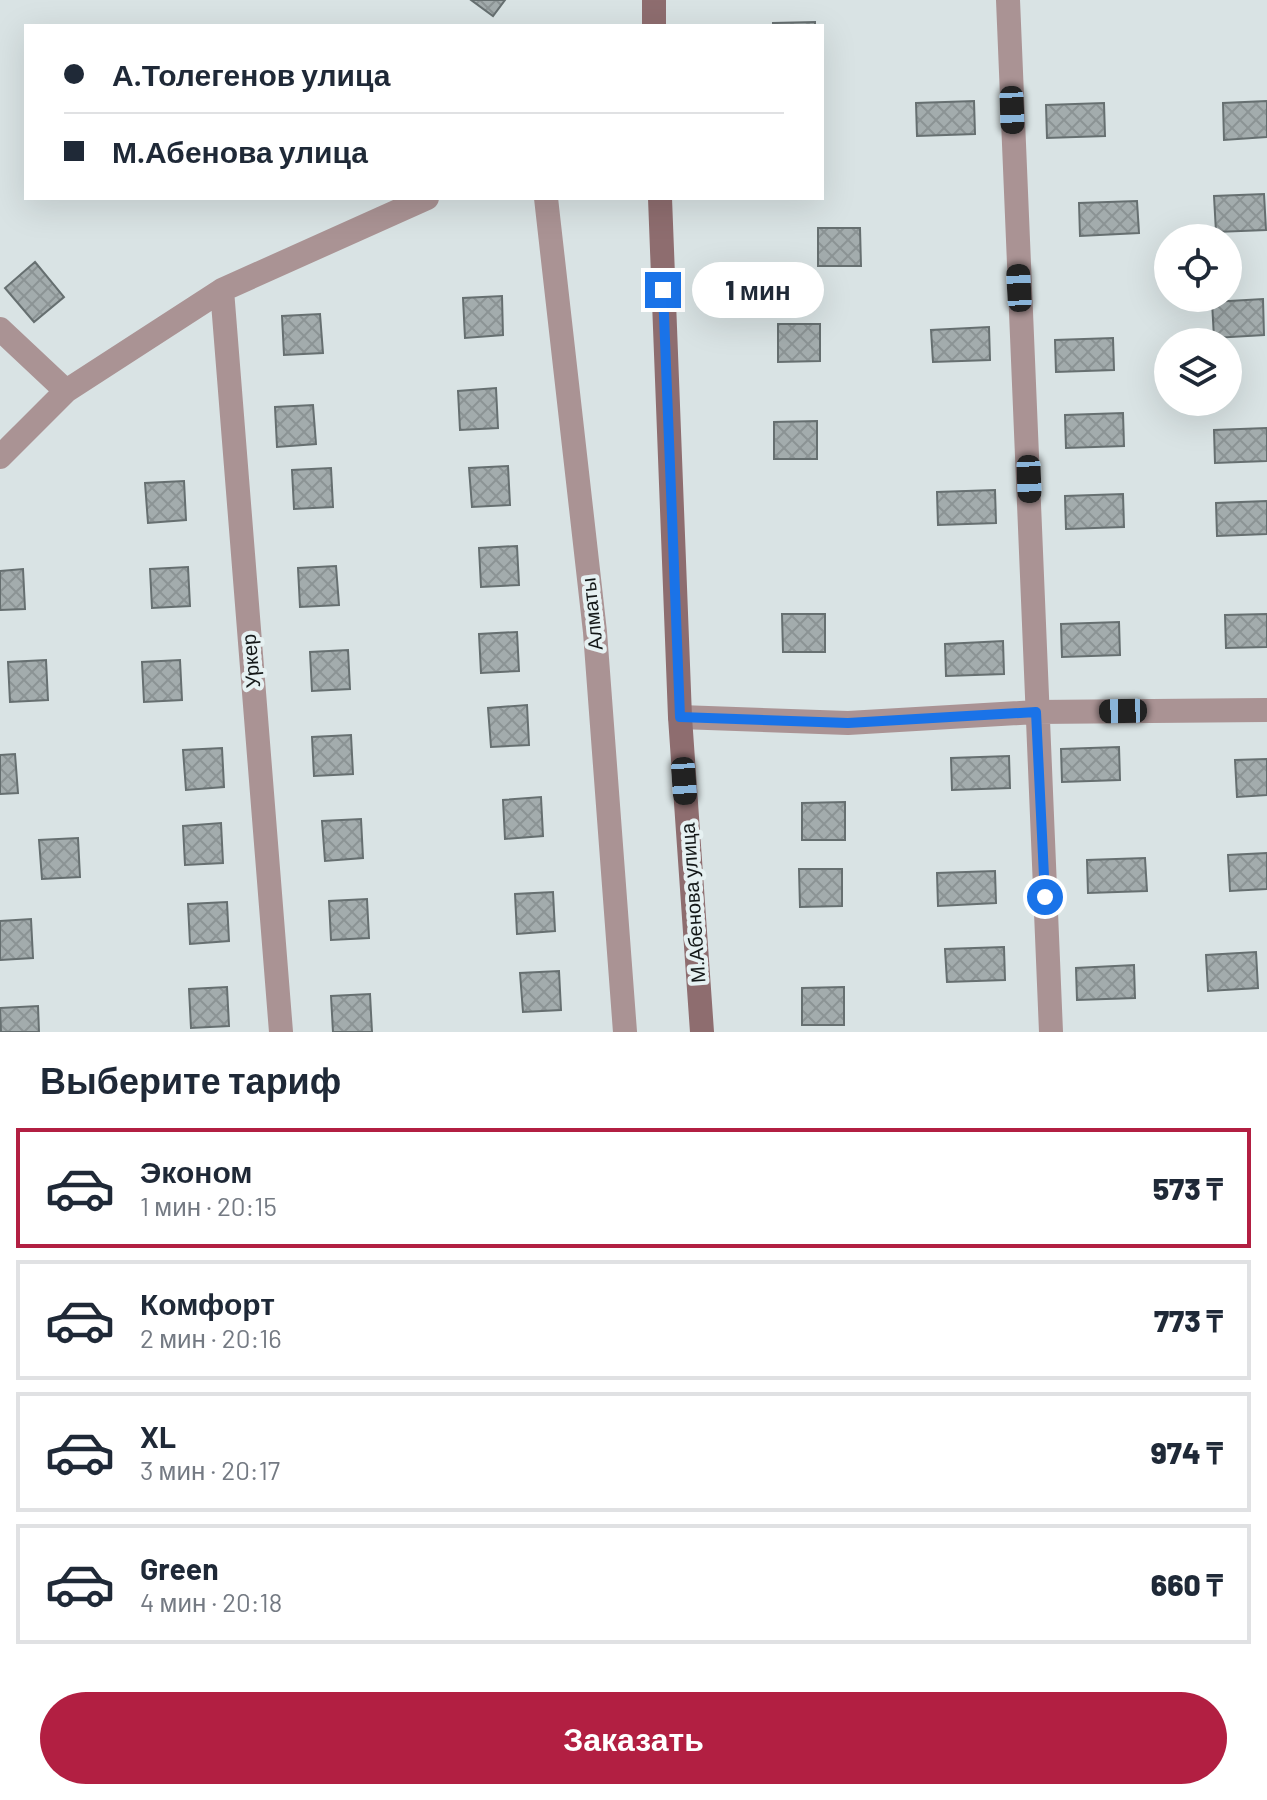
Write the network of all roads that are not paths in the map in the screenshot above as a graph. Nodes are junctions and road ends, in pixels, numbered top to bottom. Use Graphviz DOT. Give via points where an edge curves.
graph roads {
  1 [pos="654,0"];
  2 [pos="1008,0"];
  3 [pos="654,24"];
  4 [pos="423,200"];
  5 [pos="546,200"];
  6 [pos="660,200"];
  7 [pos="222,290"];
  8 [pos="0,329"];
  9 [pos="66,391"];
  10 [pos="0,457"];
  11 [pos="1267,710"];
  12 [pos="1036,712"];
  13 [pos="680,717"];
  14 [pos="281,1032"];
  15 [pos="625,1032"];
  16 [pos="702,1032"];
  17 [pos="1051,1032"];
  1 -- 3 [label="main road"];
  2 -- 12 [label="street"];
  4 -- 7 [label="street"];
  5 -- 15 [label="street, Алматы" via="595,632"];
  6 -- 13 [label="main road, М.Абенова улица"];
  7 -- 9 [label="street"];
  7 -- 14 [label="street, Уркер"];
  8 -- 9 [label="street"];
  9 -- 10 [label="street"];
  11 -- 12 [label="street"];
  12 -- 13 [label="street" via="848,723"];
  12 -- 17 [label="street"];
  13 -- 16 [label="main road, М.Абенова улица"];
}
